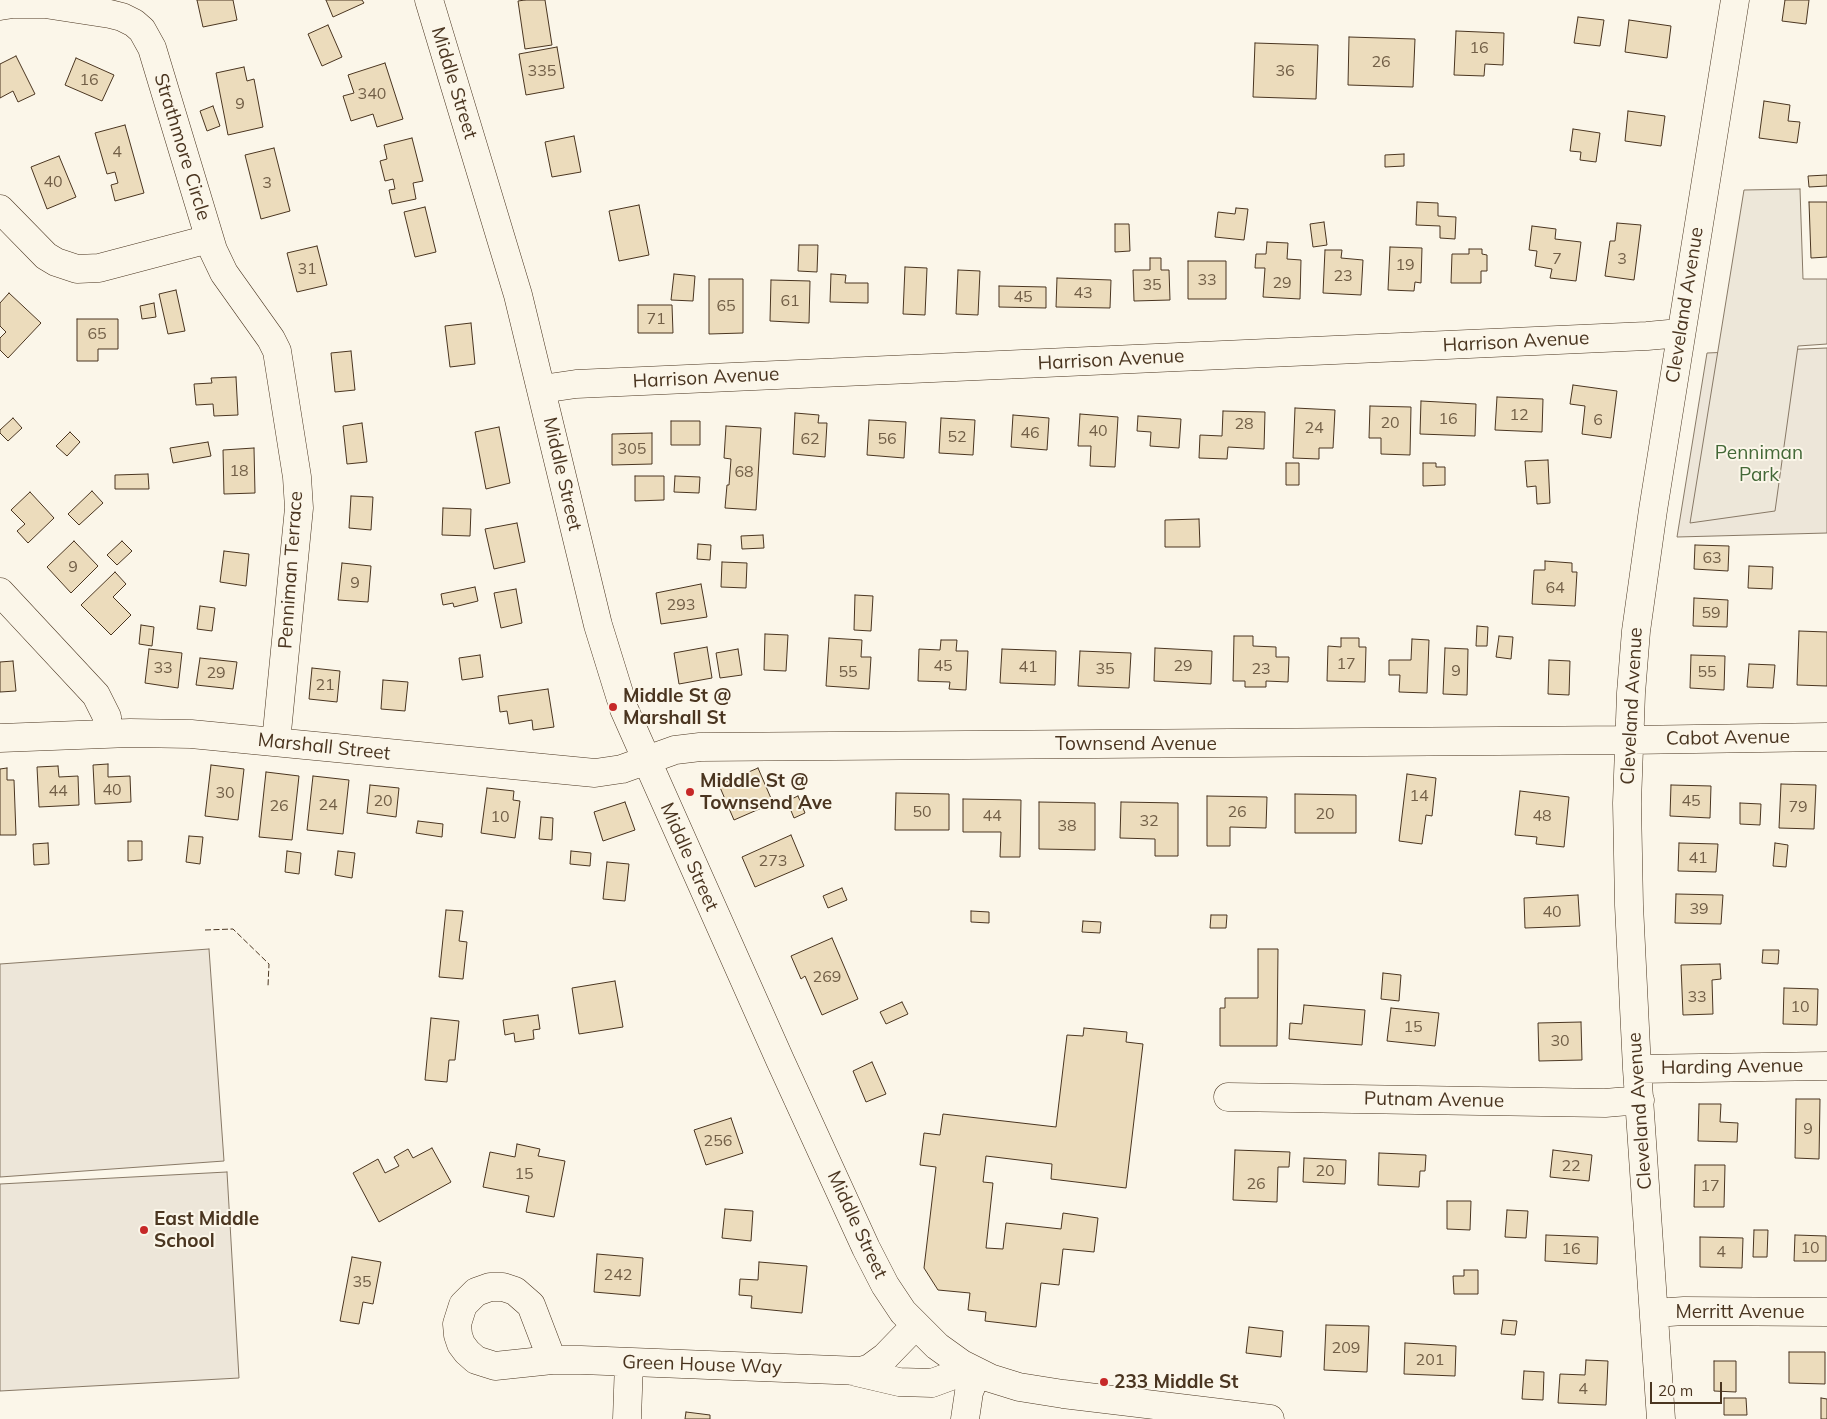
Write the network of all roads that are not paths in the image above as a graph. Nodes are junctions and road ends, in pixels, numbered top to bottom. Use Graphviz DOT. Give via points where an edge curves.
graph roads {
  1 [pos="429,0"];
  2 [pos="1735,0"];
  3 [pos="8,3"];
  4 [pos="0,209"];
  5 [pos="209,239"];
  6 [pos="1680,333"];
  7 [pos="542,389"];
  8 [pos="0,592"];
  9 [pos="108,734"];
  10 [pos="1827,737"];
  11 [pos="0,738"];
  12 [pos="1629,740"];
  13 [pos="276,742"];
  14 [pos="646,760"];
  15 [pos="1827,1066"];
  16 [pos="1637,1069"];
  17 [pos="1228,1097"];
  18 [pos="1640,1100"];
  19 [pos="1827,1312"];
  20 [pos="1654,1313"];
  21 [pos="915,1326"];
  22 [pos="552,1360"];
  23 [pos="629,1362"];
  24 [pos="970,1368"];
  25 [pos="852,1371"];
  26 [pos="627,1419"];
  27 [pos="965,1419"];
  28 [pos="1270,1419"];
  29 [pos="1661,1419"];
  1 -- 7 [label="street, Middle Street" via="513,277"];
  2 -- 6 [label="street, Cleveland Avenue"];
  3 -- 5 [label="street, Strathmore Circle" via="45,4 110,14 134,23 142,30 152,48"];
  4 -- 5 [label="street, Strathmore Circle" via="46,256 77,269 99,268"];
  5 -- 13 [label="street, Penniman Terrace" via="224,273 277,351 297,477 298,524"];
  6 -- 7 [label="street, Harrison Avenue" via="576,384"];
  6 -- 12 [label="street, Cleveland Avenue" via="1640,599"];
  7 -- 14 [label="street, Middle Street" via="598,624 624,709"];
  8 -- 9 [label="street" via="96,695 107,717"];
  9 -- 11 [label="street, Marshall Street"];
  9 -- 13 [label="street, Marshall Street" via="191,734"];
  10 -- 12 [label="street, Cabot Avenue"];
  12 -- 14 [label="street, Townsend Avenue" via="700,747 675,750"];
  12 -- 16 [label="street, Cleveland Avenue" via="1628,870"];
  13 -- 14 [label="street, Marshall Street" via="580,772 610,772"];
  14 -- 21 [label="street, Middle Street" via="866,1248 885,1285"];
  15 -- 16 [label="street, Harding Avenue"];
  16 -- 18 [label="street, Cleveland Avenue"];
  17 -- 18 [label="street, Putnam Avenue" via="1605,1103"];
  18 -- 20 [label="street, Cleveland Avenue"];
  19 -- 20 [label="street, Merritt Avenue"];
  20 -- 29 [label="street, Cleveland Avenue"];
  21 -- 24 [label="street, Middle Street" via="937,1346"];
  21 -- 25 [label="street" via="877,1364"];
  22 -- 23 [label="street, Green House Way"];
  23 -- 25 [label="street, Green House Way"];
  23 -- 26 [label="street"];
  24 -- 25 [label="street" via="932,1383 899,1382"];
  24 -- 27 [label="street"];
  24 -- 28 [label="street, Middle Street" via="1005,1383 1034,1389"];
}
